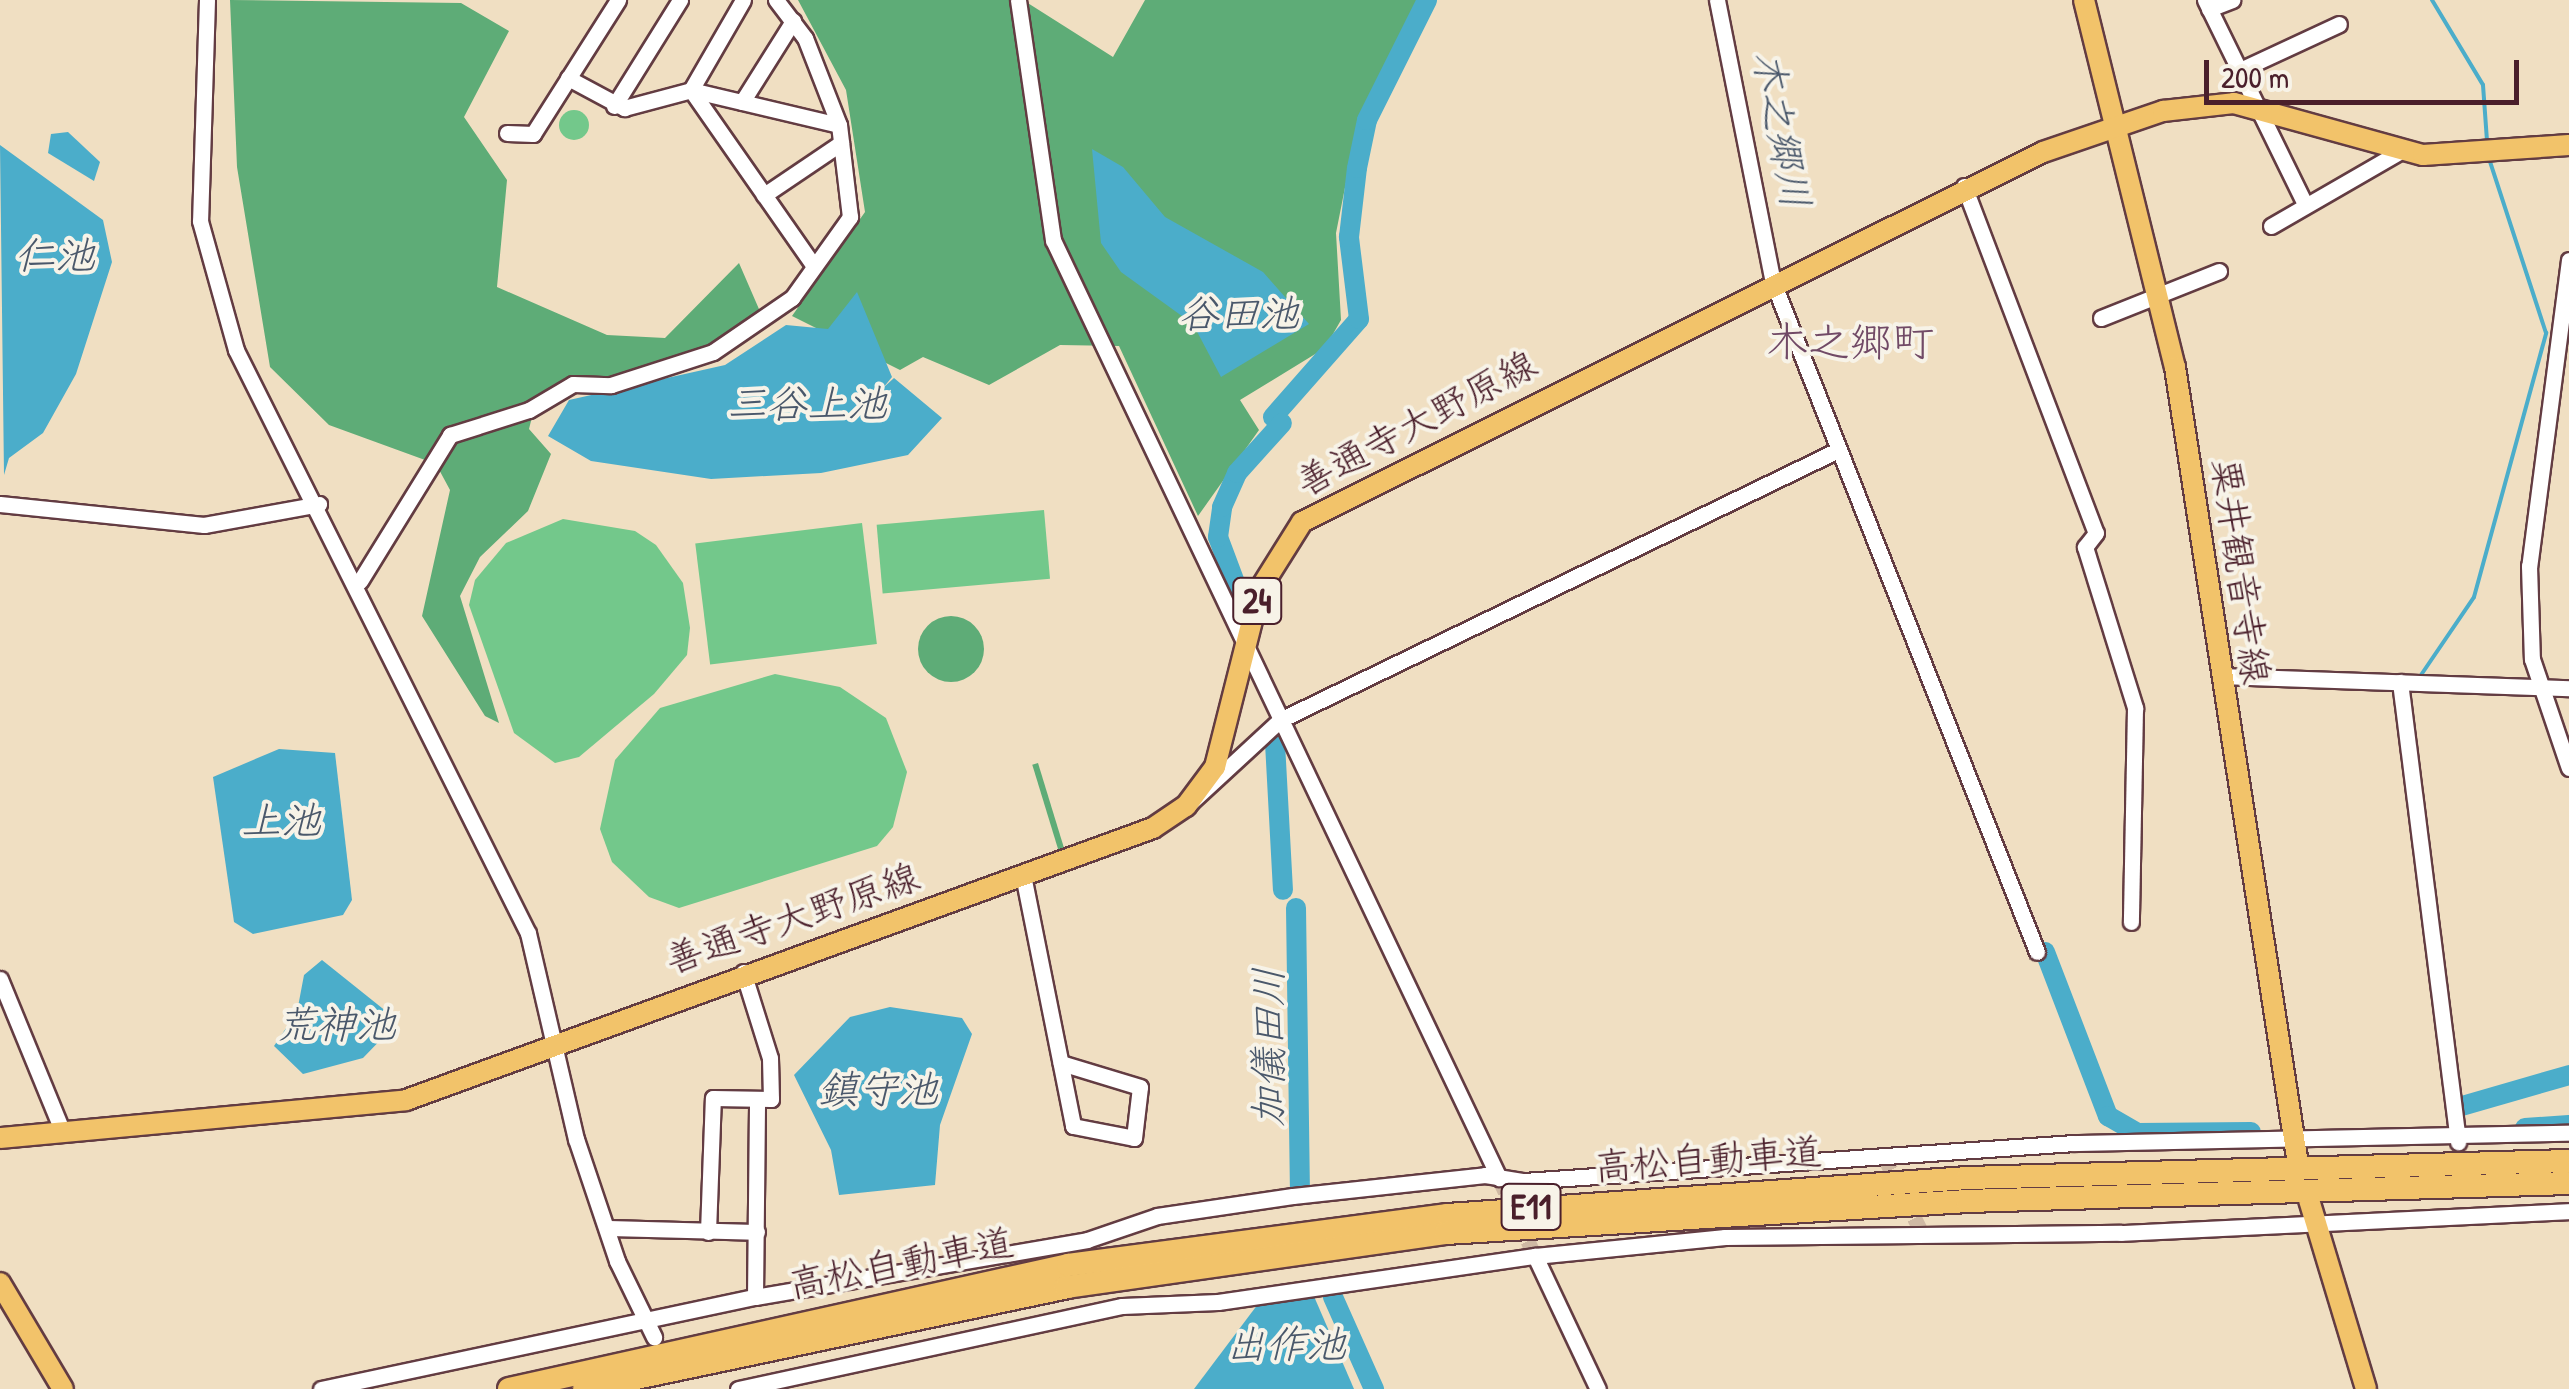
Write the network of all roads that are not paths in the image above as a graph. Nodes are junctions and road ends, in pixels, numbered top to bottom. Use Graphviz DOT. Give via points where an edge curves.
graph roads {
  1 [pos="207,0"];
  2 [pos="618,0"];
  3 [pos="680,0"];
  4 [pos="743,0"];
  5 [pos="776,0"];
  6 [pos="1018,0"];
  7 [pos="1717,0"];
  8 [pos="2084,0"];
  9 [pos="2232,0"];
  10 [pos="2207,4"];
  11 [pos="793,21"];
  12 [pos="2339,24"];
  13 [pos="2240,70"];
  14 [pos="568,78"];
  15 [pos="692,90"];
  16 [pos="742,102"];
  17 [pos="614,106"];
  18 [pos="2258,106"];
  19 [pos="839,124"];
  20 [pos="2114,126"];
  21 [pos="507,133"];
  22 [pos="841,143"];
  23 [pos="2569,145"];
  24 [pos="2401,150"];
  25 [pos="1964,186"];
  26 [pos="764,196"];
  27 [pos="2303,200"];
  28 [pos="2271,226"];
  29 [pos="2569,260"];
  30 [pos="814,266"];
  31 [pos="2219,272"];
  32 [pos="1773,282"];
  33 [pos="2160,300"];
  34 [pos="2102,318"];
  35 [pos="1838,450"];
  36 [pos="0,504"];
  37 [pos="319,504"];
  38 [pos="360,581"];
  39 [pos="1245,648"];
  40 [pos="2221,676"];
  41 [pos="2400,682"];
  42 [pos="2541,687"];
  43 [pos="2569,688"];
  44 [pos="1280,720"];
  45 [pos="2569,768"];
  46 [pos="1186,806"];
  47 [pos="1023,875"];
  48 [pos="2131,922"];
  49 [pos="2036,952"];
  50 [pos="743,972"];
  51 [pos="0,979"];
  52 [pos="554,1042"];
  53 [pos="1062,1062"];
  54 [pos="758,1100"];
  55 [pos="62,1128"];
  56 [pos="2569,1133"];
  57 [pos="0,1138"];
  58 [pos="2458,1142"];
  59 [pos="2294,1148"];
  60 [pos="2569,1161"];
  61 [pos="1499,1178"];
  62 [pos="2569,1183"];
  63 [pos="2312,1210"];
  64 [pos="2569,1211"];
  65 [pos="606,1228"];
  66 [pos="708,1232"];
  67 [pos="758,1232"];
  68 [pos="1535,1256"];
  69 [pos="0,1282"];
  70 [pos="755,1297"];
  71 [pos="652,1329"];
  72 [pos="63,1389"];
  73 [pos="322,1389"];
  74 [pos="509,1389"];
  75 [pos="584,1389"];
  76 [pos="738,1389"];
  77 [pos="1598,1389"];
  78 [pos="2366,1389"];
  1 -- 37 [label="street" via="200,221 236,350"];
  2 -- 14 [label="street"];
  3 -- 17 [label="street"];
  4 -- 15 [label="street"];
  5 -- 11 [label="street"];
  6 -- 39 [label="street" via="1054,240"];
  7 -- 32 [label="street"];
  8 -- 20 [label="main road, 粟井観音寺線"];
  9 -- 10 [label="street"];
  10 -- 13 [label="street"];
  11 -- 16 [label="street"];
  11 -- 19 [label="street"];
  12 -- 13 [label="street"];
  13 -- 18 [label="street"];
  14 -- 17 [label="street"];
  14 -- 21 [label="street" via="533,134"];
  15 -- 16 [label="street"];
  15 -- 17 [label="street"];
  15 -- 26 [label="street"];
  16 -- 19 [label="street"];
  18 -- 20 [label="main road, 善通寺大野原線 / 24" via="2198,104"];
  18 -- 24 [label="main road, 善通寺大野原線 / 24"];
  18 -- 27 [label="street"];
  19 -- 22 [label="street"];
  20 -- 25 [label="main road, 善通寺大野原線 / 24"];
  20 -- 33 [label="main road, 粟井観音寺線"];
  22 -- 26 [label="street"];
  22 -- 30 [label="street" via="850,217"];
  23 -- 24 [label="main road, 善通寺大野原線 / 24" via="2456,156"];
  24 -- 27 [label="street"];
  25 -- 32 [label="main road, 善通寺大野原線 / 24"];
  25 -- 48 [label="street" via="2096,532 2085,547 2135,708"];
  26 -- 30 [label="street"];
  27 -- 28 [label="street"];
  29 -- 42 [label="street" via="2529,566"];
  30 -- 38 [label="street" via="768,317 682,364 611,385 573,384 529,410 450,435"];
  31 -- 33 [label="street"];
  32 -- 35 [label="street"];
  32 -- 39 [label="main road, 善通寺大野原線 / 24" via="1326,504 1269,564"];
  33 -- 34 [label="street"];
  33 -- 40 [label="main road, 粟井観音寺線"];
  35 -- 44 [label="street"];
  35 -- 49 [label="street"];
  36 -- 37 [label="street" via="204,525"];
  37 -- 38 [label="street"];
  38 -- 52 [label="street" via="528,933"];
  39 -- 44 [label="street"];
  39 -- 46 [label="main road, 善通寺大野原線 / 24" via="1220,754"];
  40 -- 41 [label="street"];
  40 -- 59 [label="main road, 粟井観音寺線"];
  41 -- 42 [label="street"];
  41 -- 58 [label="street"];
  42 -- 43 [label="street"];
  42 -- 45 [label="street"];
  44 -- 46 [label="street"];
  44 -- 61 [label="street"];
  46 -- 47 [label="main road, 善通寺大野原線 / 24" via="1137,835"];
  47 -- 50 [label="main road, 善通寺大野原線 / 24"];
  47 -- 53 [label="street"];
  50 -- 52 [label="main road, 善通寺大野原線 / 24"];
  50 -- 54 [label="street" via="770,1058 771,1099"];
  51 -- 55 [label="street"];
  52 -- 55 [label="main road, 善通寺大野原線 / 24" via="370,1106"];
  52 -- 65 [label="street"];
  53 -- 53 [label="street" via="1072,1126 1134,1138 1140,1087"];
  54 -- 66 [label="street" via="713,1098"];
  54 -- 67 [label="street"];
  55 -- 57 [label="main road, 善通寺大野原線 / 24"];
  56 -- 58 [label="street"];
  58 -- 59 [label="street"];
  59 -- 61 [label="street"];
  60 -- 74 [label="highway, 高松自動車道 / E11" via="1968,1178 1448,1215 1068,1264"];
  61 -- 70 [label="street" via="1157,1216 1087,1240"];
  62 -- 75 [label="highway, 高松自動車道 / E11" via="1966,1201 1446,1234 1029,1293"];
  63 -- 64 [label="street"];
  63 -- 68 [label="street" via="2121,1233 1725,1237"];
  63 -- 78 [label="main road"];
  65 -- 66 [label="street"];
  65 -- 71 [label="street"];
  66 -- 67 [label="street"];
  67 -- 70 [label="street"];
  68 -- 76 [label="street" via="1218,1302 1122,1306 988,1325"];
  68 -- 77 [label="street"];
  69 -- 72 [label="main road"];
  70 -- 71 [label="street"];
  71 -- 73 [label="street"];
}
